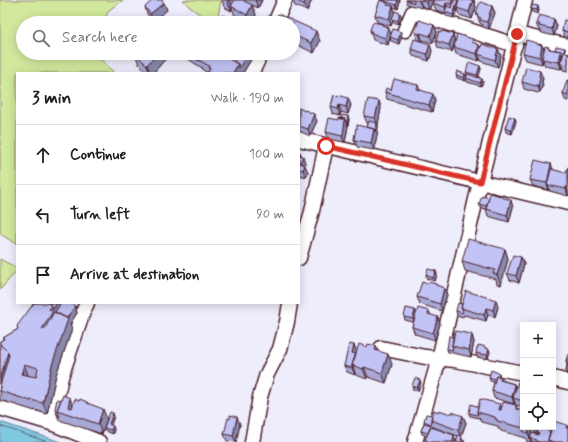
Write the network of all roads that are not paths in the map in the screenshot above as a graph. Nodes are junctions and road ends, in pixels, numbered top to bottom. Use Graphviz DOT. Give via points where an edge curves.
graph roads {
  1 [pos="285,0"];
  2 [pos="525,0"];
  3 [pos="277,16"];
  4 [pos="405,30"];
  5 [pos="516,40"];
  6 [pos="568,46"];
  7 [pos="258,60"];
  8 [pos="252,72"];
  9 [pos="300,139"];
  10 [pos="326,146"];
  11 [pos="480,182"];
  12 [pos="568,203"];
  13 [pos="300,254"];
  14 [pos="88,304"];
  15 [pos="290,304"];
  16 [pos="381,348"];
  17 [pos="439,359"];
  18 [pos="520,372"];
  19 [pos="556,379"];
  20 [pos="568,382"];
  21 [pos="0,408"];
  22 [pos="51,423"];
  23 [pos="99,442"];
  24 [pos="252,442"];
  25 [pos="415,442"];
  1 -- 3 [label="street"];
  2 -- 5 [label="street"];
  4 -- 5 [label="street" via="413,12"];
  5 -- 6 [label="street"];
  5 -- 11 [label="street"];
  7 -- 8 [label="street"];
  9 -- 10 [label="street"];
  10 -- 11 [label="street"];
  10 -- 13 [label="street"];
  11 -- 12 [label="street"];
  11 -- 17 [label="street"];
  14 -- 22 [label="street" via="61,377"];
  15 -- 24 [label="street" via="280,349 267,374 260,397"];
  16 -- 17 [label="street"];
  17 -- 18 [label="street"];
  17 -- 25 [label="street"];
  19 -- 20 [label="street"];
  21 -- 22 [label="street"];
  22 -- 23 [label="street"];
}
